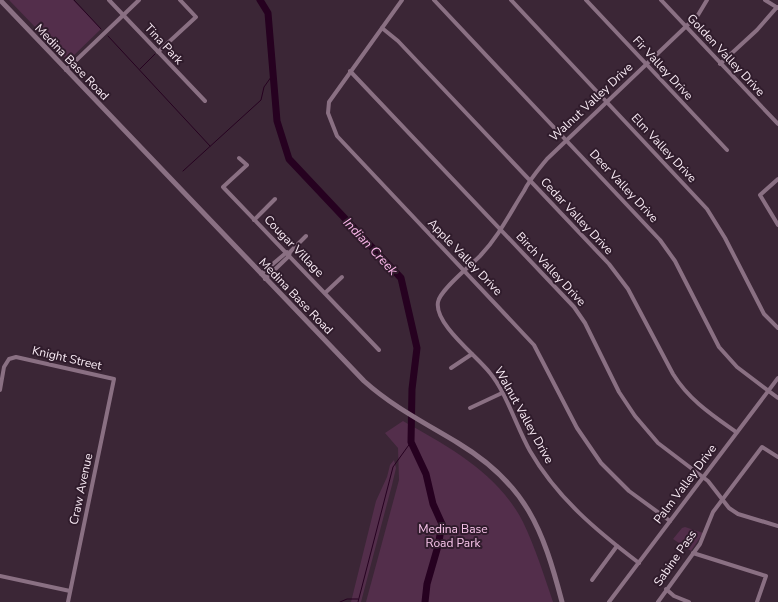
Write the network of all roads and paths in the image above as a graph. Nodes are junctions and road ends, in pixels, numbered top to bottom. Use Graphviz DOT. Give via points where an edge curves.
graph roads {
  1 [pos="0,0"];
  2 [pos="108,0"];
  3 [pos="139,0"];
  4 [pos="180,0"];
  5 [pos="402,0"];
  6 [pos="434,0"];
  7 [pos="511,0"];
  8 [pos="586,0"];
  9 [pos="661,0"];
  10 [pos="707,0"];
  11 [pos="765,0"];
  12 [pos="777,8"];
  13 [pos="123,15"];
  14 [pos="686,27"];
  15 [pos="382,28"];
  16 [pos="158,52"];
  17 [pos="646,64"];
  18 [pos="720,64"];
  19 [pos="66,70"];
  20 [pos="350,71"];
  21 [pos="204,101"];
  22 [pos="606,101"];
  23 [pos="778,124"];
  24 [pos="566,139"];
  25 [pos="727,150"];
  26 [pos="240,158"];
  27 [pos="778,178"];
  28 [pos="530,180"];
  29 [pos="275,199"];
  30 [pos="254,220"];
  31 [pos="778,225"];
  32 [pos="501,230"];
  33 [pos="306,236"];
  34 [pos="288,253"];
  35 [pos="465,271"];
  36 [pos="261,274"];
  37 [pos="342,277"];
  38 [pos="265,279"];
  39 [pos="324,293"];
  40 [pos="778,328"];
  41 [pos="379,350"];
  42 [pos="472,354"];
  43 [pos="451,368"];
  44 [pos="778,378"];
  45 [pos="114,379"];
  46 [pos="0,390"];
  47 [pos="768,391"];
  48 [pos="502,393"];
  49 [pos="778,398"];
  50 [pos="470,408"];
  51 [pos="736,432"];
  52 [pos="778,458"];
  53 [pos="703,477"];
  54 [pos="722,501"];
  55 [pos="670,521"];
  56 [pos="778,526"];
  57 [pos="617,546"];
  58 [pos="693,553"];
  59 [pos="639,563"];
  60 [pos="0,576"];
  61 [pos="592,580"];
  62 [pos="666,589"];
  63 [pos="70,591"];
  64 [pos="68,602"];
  65 [pos="562,602"];
  66 [pos="609,602"];
  67 [pos="658,602"];
  68 [pos="689,602"];
  69 [pos="757,602"];
  1 -- 19 [label="street, Medina Base Road"];
  2 -- 13 [label="street, Tina Park"];
  3 -- 13 [label="street"];
  4 -- 16 [label="street" via="196,16"];
  5 -- 15 [label="street, Apple Valley Drive"];
  6 -- 24 [label="street, Deer Valley Drive"];
  7 -- 22 [label="street, Elm Valley Drive"];
  8 -- 17 [label="street, Fir Valley Drive"];
  9 -- 14 [label="street, Golden Valley Drive"];
  10 -- 14 [label="street, Walnut Valley Drive" via="702,11"];
  11 -- 12 [label="street"];
  12 -- 18 [label="street"];
  13 -- 16 [label="street, Tina Park"];
  13 -- 19 [label="street"];
  14 -- 17 [label="street, Walnut Valley Drive"];
  14 -- 18 [label="street, Golden Valley Drive"];
  15 -- 20 [label="street, Apple Valley Drive"];
  15 -- 28 [label="street, Cedar Valley Drive" via="398,41"];
  16 -- 21 [label="street, Tina Park"];
  17 -- 22 [label="street, Walnut Valley Drive"];
  17 -- 25 [label="street, Fir Valley Drive"];
  18 -- 23 [label="street, Golden Valley Drive"];
  19 -- 36 [label="street, Medina Base Road"];
  20 -- 32 [label="street, Birch Valley Drive"];
  20 -- 35 [label="street, Apple Valley Drive" via="327,106 337,136"];
  22 -- 24 [label="street, Walnut Valley Drive"];
  22 -- 40 [label="street, Elm Valley Drive" via="707,210 725,238 764,314"];
  24 -- 28 [label="street, Walnut Valley Drive"];
  24 -- 47 [label="street, Deer Valley Drive" via="670,253 724,353 737,367"];
  26 -- 30 [label="street, Cougar Village" via="247,165 223,187"];
  27 -- 31 [label="street" via="760,195"];
  28 -- 32 [label="street, Walnut Valley Drive"];
  28 -- 51 [label="street, Cedar Valley Drive" via="623,281 684,391"];
  29 -- 30 [label="street"];
  30 -- 34 [label="street, Cougar Village"];
  32 -- 35 [label="street, Walnut Valley Drive"];
  32 -- 53 [label="street, Birch Valley Drive" via="574,307 585,323 619,392 635,416 658,443"];
  33 -- 34 [label="street"];
  34 -- 36 [label="street"];
  34 -- 38 [label="street"];
  34 -- 39 [label="street, Cougar Village"];
  35 -- 42 [label="street, Walnut Valley Drive" via="440,296 438,314"];
  35 -- 55 [label="street, Apple Valley Drive" via="534,345 577,428 601,463 629,491"];
  36 -- 38 [label="street, Medina Base Road"];
  37 -- 39 [label="street"];
  38 -- 65 [label="street, Medina Base Road" via="360,377 386,400 479,456 512,487 530,512 546,545"];
  39 -- 41 [label="street, Cougar Village"];
  42 -- 43 [label="street"];
  42 -- 48 [label="street, Walnut Valley Drive" via="491,374"];
  44 -- 47 [label="street, Palm Valley Drive"];
  45 -- 46 [label="street, Knight Street" via="16,357 9,359 4,367"];
  45 -- 63 [label="street, Craw Avenue"];
  47 -- 49 [label="street, Deer Valley Drive"];
  47 -- 51 [label="street, Palm Valley Drive"];
  48 -- 50 [label="street"];
  48 -- 57 [label="street, Walnut Valley Drive" via="546,476 584,519"];
  51 -- 53 [label="street, Palm Valley Drive"];
  52 -- 54 [label="street, Sabine Pass" via="762,447"];
  53 -- 54 [label="street, Birch Valley Drive"];
  53 -- 55 [label="street, Palm Valley Drive"];
  54 -- 56 [label="street, Birch Valley Drive" via="738,514"];
  54 -- 58 [label="street, Sabine Pass" via="713,512 704,538"];
  55 -- 59 [label="street, Palm Valley Drive"];
  57 -- 59 [label="street, Walnut Valley Drive"];
  57 -- 61 [label="street"];
  58 -- 62 [label="street, Sabine Pass"];
  58 -- 69 [label="street" via="766,576"];
  59 -- 66 [label="street, Palm Valley Drive"];
  60 -- 63 [label="street"];
  62 -- 67 [label="street, Sabine Pass"];
  62 -- 68 [label="street" via="674,596"];
  63 -- 64 [label="street, Craw Avenue"];
}
